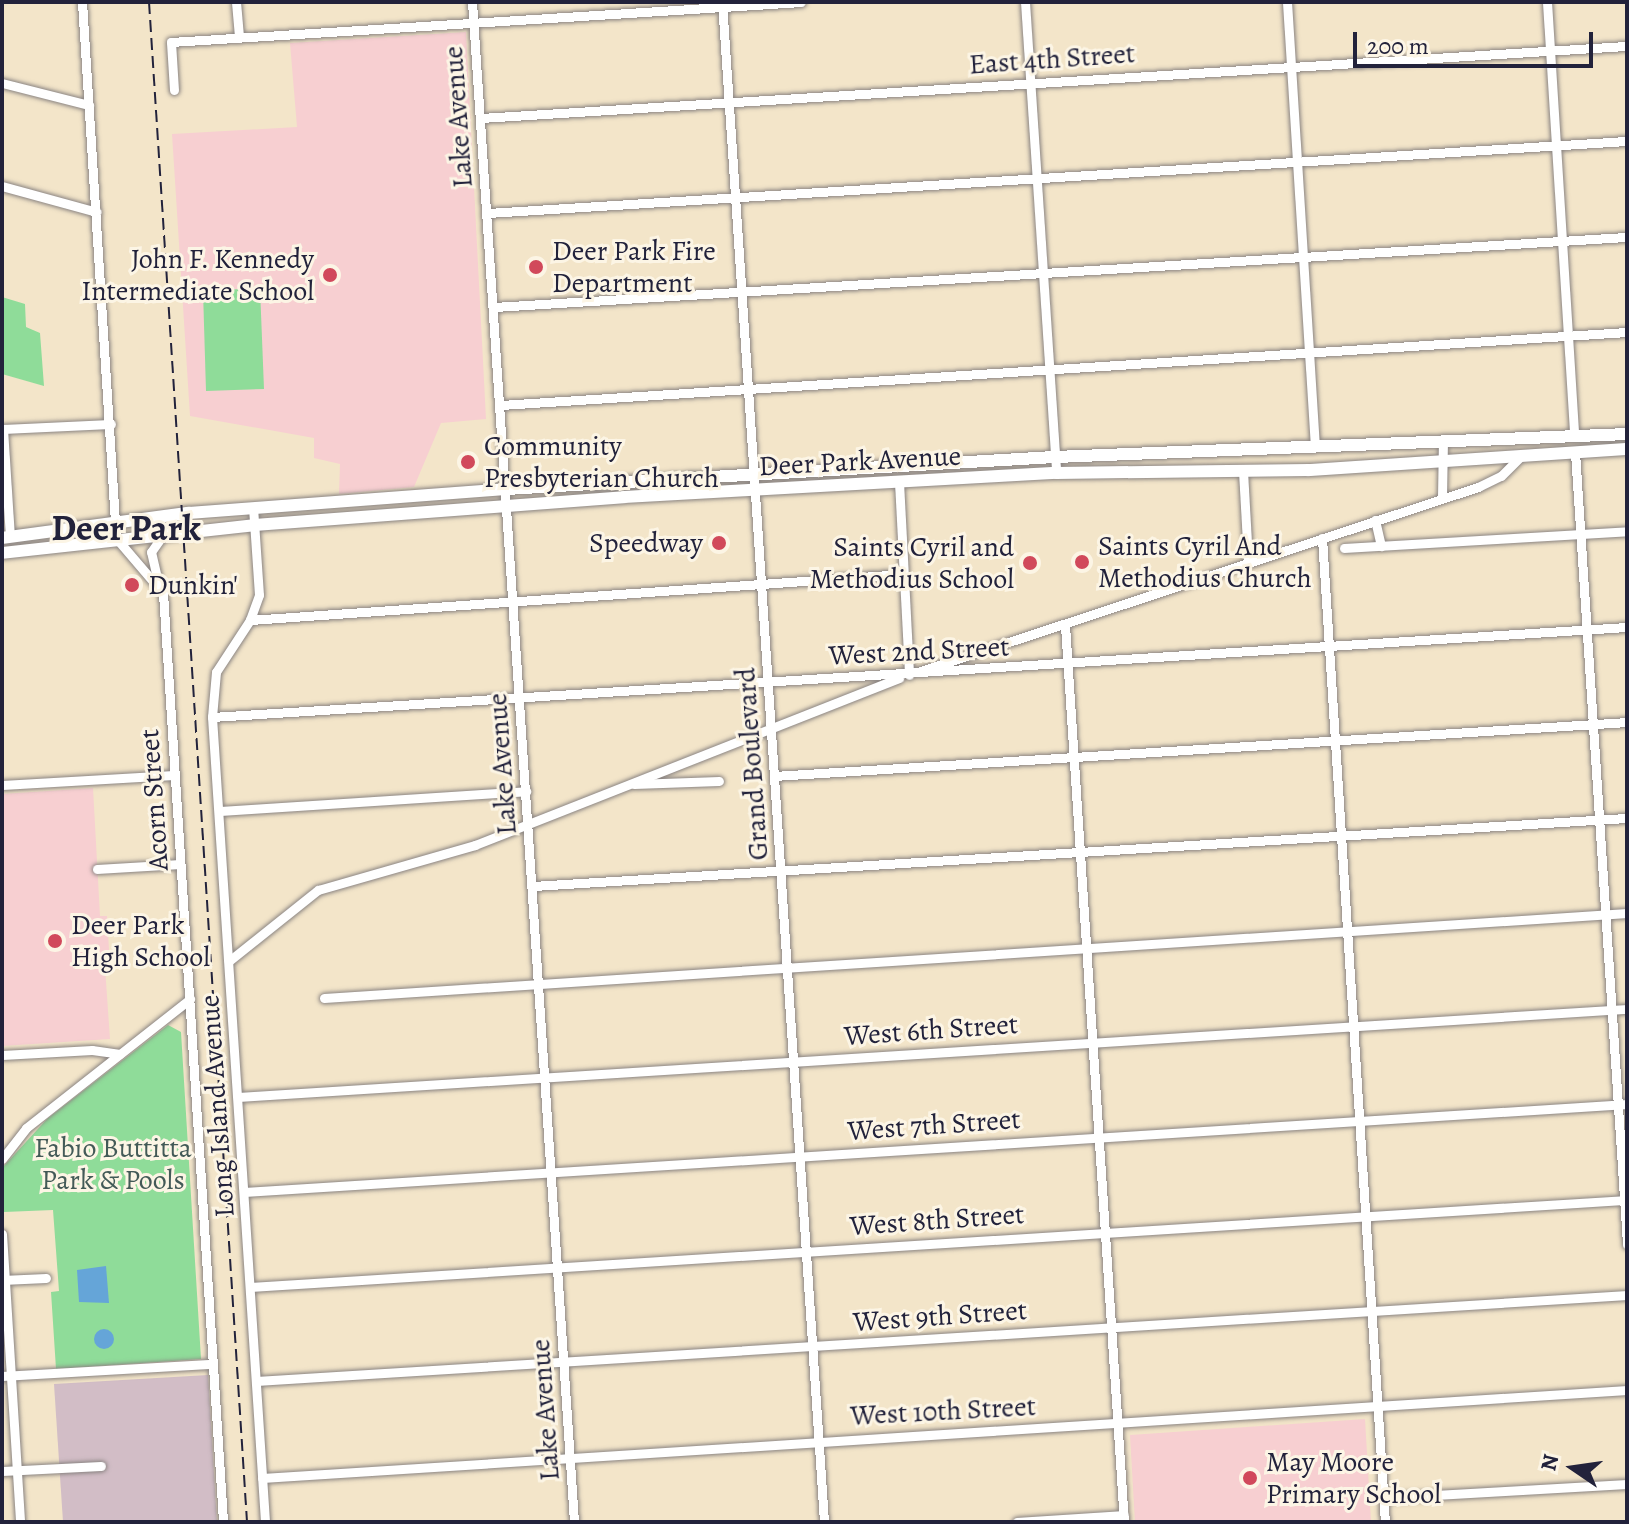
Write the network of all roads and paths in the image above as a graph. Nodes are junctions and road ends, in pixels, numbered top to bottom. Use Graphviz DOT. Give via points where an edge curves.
graph roads {
  1 [pos="82,2"];
  2 [pos="236,2"];
  3 [pos="472,2"];
  4 [pos="801,2"];
  5 [pos="1025,2"];
  6 [pos="1287,2"];
  7 [pos="1547,2"];
  8 [pos="722,4"];
  9 [pos="473,22"];
  10 [pos="239,37"];
  11 [pos="1627,46"];
  12 [pos="1550,50"];
  13 [pos="1291,67"];
  14 [pos="1030,82"];
  15 [pos="2,83"];
  16 [pos="174,90"];
  17 [pos="729,102"];
  18 [pos="89,105"];
  19 [pos="481,118"];
  20 [pos="1627,141"];
  21 [pos="1555,146"];
  22 [pos="1297,161"];
  23 [pos="1038,177"];
  24 [pos="2,186"];
  25 [pos="736,198"];
  26 [pos="97,212"];
  27 [pos="488,213"];
  28 [pos="1627,237"];
  29 [pos="1561,240"];
  30 [pos="1303,256"];
  31 [pos="1043,272"];
  32 [pos="741,291"];
  33 [pos="494,307"];
  34 [pos="1627,332"];
  35 [pos="1568,335"];
  36 [pos="1310,351"];
  37 [pos="1049,367"];
  38 [pos="747,386"];
  39 [pos="501,405"];
  40 [pos="111,424"];
  41 [pos="2,429"];
  42 [pos="1627,434"];
  43 [pos="1574,436"];
  44 [pos="1443,441"];
  45 [pos="1315,446"];
  46 [pos="1627,449"];
  47 [pos="1575,452"];
  48 [pos="1521,456"];
  49 [pos="1055,457"];
  50 [pos="1443,461"];
  51 [pos="1243,471"];
  52 [pos="1056,473"];
  53 [pos="754,477"];
  54 [pos="899,482"];
  55 [pos="506,489"];
  56 [pos="755,491"];
  57 [pos="1442,497"];
  58 [pos="507,506"];
  59 [pos="253,507"];
  60 [pos="1375,520"];
  61 [pos="115,523"];
  62 [pos="254,525"];
  63 [pos="1627,531"];
  64 [pos="164,534"];
  65 [pos="1581,534"];
  66 [pos="6,538"];
  67 [pos="116,538"];
  68 [pos="1322,538"];
  69 [pos="1381,546"];
  70 [pos="1344,548"];
  71 [pos="2,553"];
  72 [pos="1248,561"];
  73 [pos="903,574"];
  74 [pos="761,585"];
  75 [pos="163,593"];
  76 [pos="512,602"];
  77 [pos="250,620"];
  78 [pos="1065,625"];
  79 [pos="1627,627"];
  80 [pos="1588,629"];
  81 [pos="1328,645"];
  82 [pos="1068,666"];
  83 [pos="909,675"];
  84 [pos="768,681"];
  85 [pos="519,697"];
  86 [pos="212,717"];
  87 [pos="1627,722"];
  88 [pos="1594,725"];
  89 [pos="770,727"];
  90 [pos="1334,741"];
  91 [pos="1074,757"];
  92 [pos="174,775"];
  93 [pos="774,776"];
  94 [pos="719,781"];
  95 [pos="626,784"];
  96 [pos="2,785"];
  97 [pos="526,791"];
  98 [pos="220,811"];
  99 [pos="1627,818"];
  100 [pos="1599,820"];
  101 [pos="529,821"];
  102 [pos="1342,836"];
  103 [pos="1081,853"];
  104 [pos="180,864"];
  105 [pos="97,869"];
  106 [pos="782,871"];
  107 [pos="533,886"];
  108 [pos="1627,913"];
  109 [pos="1605,915"];
  110 [pos="1347,930"];
  111 [pos="1087,946"];
  112 [pos="229,961"];
  113 [pos="788,965"];
  114 [pos="539,983"];
  115 [pos="324,998"];
  116 [pos="190,999"];
  117 [pos="1627,1009"];
  118 [pos="1612,1010"];
  119 [pos="1353,1026"];
  120 [pos="1094,1042"];
  121 [pos="120,1054"];
  122 [pos="2,1055"];
  123 [pos="795,1061"];
  124 [pos="544,1078"];
  125 [pos="238,1097"];
  126 [pos="1623,1104"];
  127 [pos="1359,1120"];
  128 [pos="1099,1136"];
  129 [pos="4,1152"];
  130 [pos="801,1156"];
  131 [pos="552,1172"];
  132 [pos="244,1192"];
  133 [pos="1626,1200"];
  134 [pos="1365,1214"];
  135 [pos="1106,1232"];
  136 [pos="2,1234"];
  137 [pos="1627,1244"];
  138 [pos="808,1251"];
  139 [pos="557,1268"];
  140 [pos="46,1278"];
  141 [pos="4,1280"];
  142 [pos="250,1287"];
  143 [pos="1627,1295"];
  144 [pos="1372,1310"];
  145 [pos="1111,1326"];
  146 [pos="814,1346"];
  147 [pos="564,1362"];
  148 [pos="213,1364"];
  149 [pos="7,1376"];
  150 [pos="256,1381"];
  151 [pos="1627,1390"];
  152 [pos="1377,1405"];
  153 [pos="1117,1423"];
  154 [pos="818,1441"];
  155 [pos="571,1456"];
  156 [pos="101,1466"];
  157 [pos="17,1470"];
  158 [pos="2,1471"];
  159 [pos="262,1478"];
  160 [pos="1627,1484"];
  161 [pos="1383,1498"];
  162 [pos="1124,1519"];
  163 [pos="20,1522"];
  164 [pos="223,1522"];
  165 [pos="265,1522"];
  166 [pos="574,1522"];
  167 [pos="824,1522"];
  168 [pos="1017,1522"];
  169 [pos="1385,1522"];
  1 -- 18 [label="street"];
  2 -- 10 [label="street"];
  3 -- 9 [label="street, Lake Avenue"];
  4 -- 8 [label="street"];
  5 -- 14 [label="street"];
  6 -- 13 [label="street"];
  7 -- 12 [label="street"];
  8 -- 9 [label="street"];
  8 -- 17 [label="street, Grand Boulevard"];
  9 -- 10 [label="street"];
  9 -- 19 [label="street, Lake Avenue"];
  10 -- 16 [label="street" via="171,42"];
  11 -- 12 [label="street, East 4th Street"];
  12 -- 13 [label="street, East 4th Street"];
  12 -- 21 [label="street"];
  13 -- 14 [label="street, East 4th Street"];
  13 -- 22 [label="street"];
  14 -- 17 [label="street, East 4th Street"];
  14 -- 23 [label="street"];
  15 -- 18 [label="street"];
  17 -- 19 [label="street, East 4th Street"];
  17 -- 25 [label="street, Grand Boulevard"];
  18 -- 26 [label="street"];
  19 -- 27 [label="street, Lake Avenue"];
  20 -- 21 [label="street"];
  21 -- 22 [label="street"];
  21 -- 29 [label="street"];
  22 -- 23 [label="street"];
  22 -- 30 [label="street"];
  23 -- 25 [label="street"];
  23 -- 31 [label="street"];
  24 -- 26 [label="street"];
  25 -- 27 [label="street"];
  25 -- 32 [label="street, Grand Boulevard"];
  26 -- 40 [label="street"];
  27 -- 33 [label="street, Lake Avenue"];
  28 -- 29 [label="street"];
  29 -- 30 [label="street"];
  29 -- 35 [label="street"];
  30 -- 31 [label="street"];
  30 -- 36 [label="street"];
  31 -- 32 [label="street"];
  31 -- 37 [label="street"];
  32 -- 33 [label="street"];
  32 -- 38 [label="street, Grand Boulevard"];
  33 -- 39 [label="street, Lake Avenue"];
  34 -- 35 [label="street"];
  35 -- 36 [label="street"];
  35 -- 43 [label="street"];
  36 -- 37 [label="street"];
  36 -- 45 [label="street"];
  37 -- 38 [label="street"];
  37 -- 49 [label="street"];
  38 -- 39 [label="street"];
  38 -- 53 [label="street, Grand Boulevard"];
  39 -- 55 [label="street, Lake Avenue"];
  40 -- 41 [label="street"];
  40 -- 61 [label="street"];
  41 -- 66 [label="street"];
  42 -- 43 [label="main road, Deer Park Avenue"];
  43 -- 44 [label="main road, Deer Park Avenue"];
  44 -- 45 [label="main road, Deer Park Avenue"];
  44 -- 50 [label="street"];
  45 -- 49 [label="main road, Deer Park Avenue"];
  46 -- 47 [label="main road, Deer Park Avenue"];
  47 -- 48 [label="main road, Deer Park Avenue"];
  47 -- 65 [label="street"];
  48 -- 50 [label="main road, Deer Park Avenue"];
  48 -- 57 [label="street" via="1504,473"];
  49 -- 52 [label="street"];
  49 -- 53 [label="main road, Deer Park Avenue"];
  50 -- 51 [label="main road, Deer Park Avenue"];
  50 -- 57 [label="street"];
  51 -- 52 [label="main road, Deer Park Avenue"];
  51 -- 72 [label="street"];
  52 -- 54 [label="main road, Deer Park Avenue"];
  53 -- 55 [label="main road, Deer Park Avenue"];
  53 -- 56 [label="street, Grand Boulevard"];
  54 -- 56 [label="main road, Deer Park Avenue"];
  54 -- 73 [label="street"];
  55 -- 58 [label="street, Lake Avenue"];
  55 -- 59 [label="main road, Deer Park Avenue"];
  56 -- 58 [label="main road, Deer Park Avenue"];
  56 -- 74 [label="street, Grand Boulevard"];
  57 -- 60 [label="street"];
  58 -- 62 [label="main road, Deer Park Avenue"];
  58 -- 76 [label="street, Lake Avenue"];
  59 -- 61 [label="main road, Deer Park Avenue"];
  59 -- 62 [label="street, Long Island Avenue"];
  60 -- 68 [label="street"];
  60 -- 69 [label="street"];
  61 -- 66 [label="main road, Deer Park Avenue"];
  61 -- 67 [label="street"];
  62 -- 64 [label="main road, Deer Park Avenue"];
  62 -- 77 [label="street, Long Island Avenue" via="259,595"];
  63 -- 65 [label="street"];
  64 -- 67 [label="main road, Deer Park Avenue"];
  64 -- 75 [label="street, Acorn Street" via="150,558"];
  65 -- 69 [label="street"];
  65 -- 80 [label="street"];
  67 -- 71 [label="main road, Deer Park Avenue"];
  67 -- 75 [label="street"];
  68 -- 72 [label="street"];
  68 -- 81 [label="street"];
  69 -- 70 [label="street"];
  72 -- 78 [label="street"];
  73 -- 74 [label="street"];
  73 -- 83 [label="street"];
  74 -- 76 [label="street"];
  74 -- 84 [label="street, Grand Boulevard"];
  75 -- 92 [label="street, Acorn Street"];
  76 -- 77 [label="street"];
  76 -- 85 [label="street, Lake Avenue"];
  77 -- 86 [label="street, Long Island Avenue" via="216,672"];
  78 -- 82 [label="street"];
  78 -- 83 [label="street"];
  79 -- 80 [label="street, West 2nd Street"];
  80 -- 81 [label="street, West 2nd Street"];
  80 -- 88 [label="street"];
  81 -- 82 [label="street, West 2nd Street"];
  81 -- 90 [label="street"];
  82 -- 83 [label="street, West 2nd Street"];
  82 -- 91 [label="street"];
  83 -- 84 [label="street, West 2nd Street"];
  83 -- 89 [label="street"];
  84 -- 85 [label="street, West 2nd Street"];
  84 -- 89 [label="street, Grand Boulevard"];
  85 -- 86 [label="street, West 2nd Street"];
  85 -- 97 [label="street, Lake Avenue"];
  86 -- 98 [label="street, Long Island Avenue"];
  87 -- 88 [label="street"];
  88 -- 90 [label="street"];
  88 -- 100 [label="street"];
  89 -- 93 [label="street, Grand Boulevard"];
  89 -- 95 [label="street"];
  90 -- 91 [label="street"];
  90 -- 102 [label="street"];
  91 -- 93 [label="street"];
  91 -- 103 [label="street"];
  92 -- 96 [label="street"];
  92 -- 104 [label="street, Acorn Street"];
  93 -- 106 [label="street, Grand Boulevard"];
  94 -- 95 [label="street"];
  95 -- 101 [label="street"];
  97 -- 98 [label="street"];
  97 -- 101 [label="street, Lake Avenue"];
  98 -- 112 [label="street, Long Island Avenue"];
  99 -- 100 [label="street"];
  100 -- 102 [label="street"];
  100 -- 109 [label="street"];
  101 -- 107 [label="street, Lake Avenue"];
  101 -- 112 [label="street" via="475,845 318,890"];
  102 -- 103 [label="street"];
  102 -- 110 [label="street"];
  103 -- 106 [label="street"];
  103 -- 111 [label="street"];
  104 -- 105 [label="street"];
  104 -- 116 [label="street, Acorn Street"];
  106 -- 107 [label="street"];
  106 -- 113 [label="street, Grand Boulevard"];
  107 -- 114 [label="street, Lake Avenue"];
  108 -- 109 [label="street"];
  109 -- 110 [label="street"];
  109 -- 118 [label="street"];
  110 -- 111 [label="street"];
  110 -- 119 [label="street"];
  111 -- 113 [label="street"];
  111 -- 120 [label="street"];
  112 -- 125 [label="street, Long Island Avenue"];
  113 -- 114 [label="street"];
  113 -- 123 [label="street, Grand Boulevard"];
  114 -- 115 [label="street"];
  114 -- 124 [label="street, Lake Avenue"];
  116 -- 121 [label="street"];
  116 -- 148 [label="street, Acorn Street"];
  117 -- 118 [label="street, West 6th Street"];
  118 -- 119 [label="street, West 6th Street"];
  118 -- 126 [label="street"];
  119 -- 120 [label="street, West 6th Street"];
  119 -- 127 [label="street"];
  120 -- 123 [label="street, West 6th Street"];
  120 -- 128 [label="street"];
  121 -- 122 [label="street" via="92,1050"];
  121 -- 129 [label="street" via="26,1128"];
  123 -- 124 [label="street, West 6th Street"];
  123 -- 130 [label="street, Grand Boulevard"];
  124 -- 125 [label="street, West 6th Street"];
  124 -- 131 [label="street, Lake Avenue"];
  125 -- 132 [label="street, Long Island Avenue"];
  126 -- 127 [label="street, West 7th Street"];
  126 -- 133 [label="street"];
  127 -- 128 [label="street, West 7th Street"];
  127 -- 134 [label="street"];
  128 -- 130 [label="street, West 7th Street"];
  128 -- 135 [label="street"];
  130 -- 131 [label="street, West 7th Street"];
  130 -- 138 [label="street, Grand Boulevard"];
  131 -- 132 [label="street, West 7th Street"];
  131 -- 139 [label="street, Lake Avenue"];
  132 -- 142 [label="street, Long Island Avenue"];
  133 -- 134 [label="street, West 8th Street"];
  133 -- 137 [label="street"];
  134 -- 135 [label="street, West 8th Street"];
  134 -- 144 [label="street"];
  135 -- 138 [label="street, West 8th Street"];
  135 -- 145 [label="street"];
  136 -- 141 [label="street"];
  138 -- 139 [label="street, West 8th Street"];
  138 -- 146 [label="street, Grand Boulevard"];
  139 -- 142 [label="street, West 8th Street"];
  139 -- 147 [label="street, Lake Avenue"];
  140 -- 141 [label="street"];
  141 -- 149 [label="street"];
  142 -- 150 [label="street, Long Island Avenue"];
  143 -- 144 [label="street, West 9th Street"];
  144 -- 145 [label="street, West 9th Street"];
  144 -- 152 [label="street"];
  145 -- 146 [label="street, West 9th Street"];
  145 -- 153 [label="street"];
  146 -- 147 [label="street, West 9th Street"];
  146 -- 154 [label="street, Grand Boulevard"];
  147 -- 150 [label="street, West 9th Street"];
  147 -- 155 [label="street, Lake Avenue"];
  148 -- 149 [label="street"];
  148 -- 164 [label="street, Acorn Street"];
  149 -- 157 [label="street"];
  150 -- 159 [label="street, Long Island Avenue"];
  151 -- 152 [label="street, West 10th Street"];
  152 -- 153 [label="street, West 10th Street"];
  152 -- 161 [label="street"];
  153 -- 154 [label="street, West 10th Street"];
  153 -- 162 [label="street"];
  154 -- 155 [label="street, West 10th Street"];
  154 -- 167 [label="street, Grand Boulevard"];
  155 -- 159 [label="street, West 10th Street"];
  155 -- 166 [label="street, Lake Avenue"];
  156 -- 157 [label="street"];
  157 -- 158 [label="street"];
  157 -- 163 [label="street"];
  159 -- 165 [label="street, Long Island Avenue"];
  160 -- 161 [label="street"];
  161 -- 169 [label="street"];
  162 -- 168 [label="street"];
}
